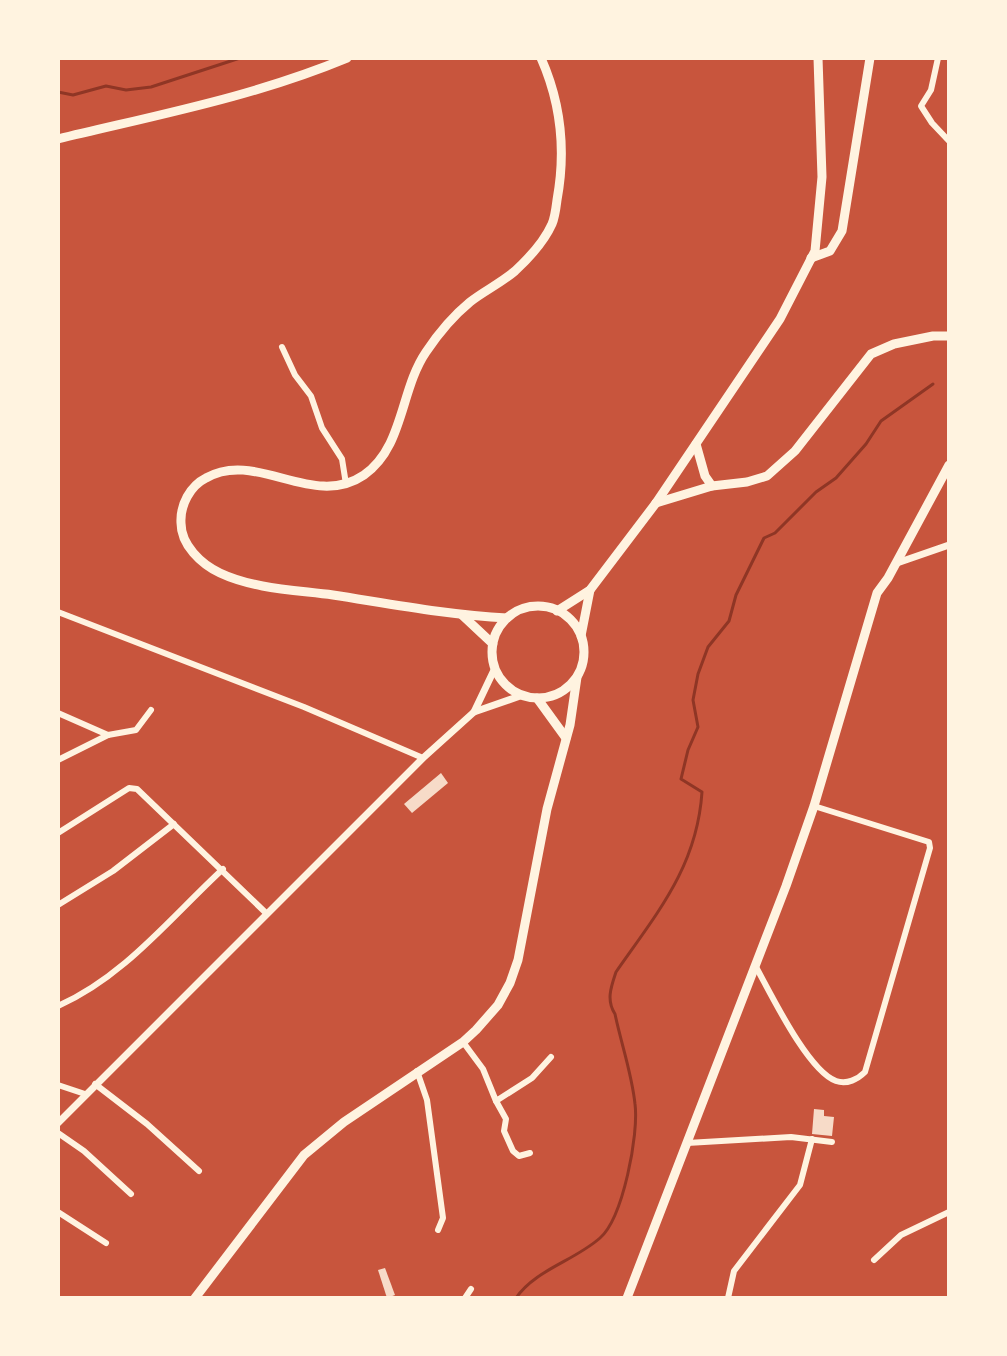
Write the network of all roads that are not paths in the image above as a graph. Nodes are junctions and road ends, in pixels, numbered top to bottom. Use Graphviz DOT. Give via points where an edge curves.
graph roads {
  1 [pos="347,58"];
  2 [pos="541,58"];
  3 [pos="818,58"];
  4 [pos="870,58"];
  5 [pos="938,58"];
  6 [pos="58,139"];
  7 [pos="949,141"];
  8 [pos="811,258"];
  9 [pos="949,336"];
  10 [pos="282,347"];
  11 [pos="696,444"];
  12 [pos="949,465"];
  13 [pos="346,484"];
  14 [pos="712,486"];
  15 [pos="656,503"];
  16 [pos="949,545"];
  17 [pos="897,563"];
  18 [pos="590,590"];
  19 [pos="557,611"];
  20 [pos="58,612"];
  21 [pos="462,615"];
  22 [pos="507,618"];
  23 [pos="581,636"];
  24 [pos="493,644"];
  25 [pos="495,668"];
  26 [pos="577,677"];
  27 [pos="523,695"];
  28 [pos="537,698"];
  29 [pos="151,710"];
  30 [pos="474,712"];
  31 [pos="58,713"];
  32 [pos="108,735"];
  33 [pos="566,738"];
  34 [pos="423,758"];
  35 [pos="58,760"];
  36 [pos="814,806"];
  37 [pos="174,824"];
  38 [pos="58,833"];
  39 [pos="223,869"];
  40 [pos="58,905"];
  41 [pos="267,914"];
  42 [pos="756,967"];
  43 [pos="58,1006"];
  44 [pos="463,1042"];
  45 [pos="551,1057"];
  46 [pos="417,1071"];
  47 [pos="95,1084"];
  48 [pos="58,1085"];
  49 [pos="85,1094"];
  50 [pos="496,1101"];
  51 [pos="58,1123"];
  52 [pos="58,1133"];
  53 [pos="812,1139"];
  54 [pos="832,1142"];
  55 [pos="687,1143"];
  56 [pos="530,1153"];
  57 [pos="199,1171"];
  58 [pos="131,1194"];
  59 [pos="58,1212"];
  60 [pos="949,1212"];
  61 [pos="438,1230"];
  62 [pos="106,1243"];
  63 [pos="874,1260"];
  64 [pos="471,1289"];
  65 [pos="726,1297"];
  66 [pos="195,1298"];
  67 [pos="465,1298"];
  68 [pos="627,1298"];
  1 -- 6 [label="main road" via="223,101"];
  2 -- 13 [label="main road" via="561,125 553,222 531,255 439,333 412,378 386,450 364,475"];
  3 -- 8 [label="main road" via="822,177"];
  4 -- 8 [label="main road" via="842,231 830,251"];
  5 -- 7 [label="street" via="931,90 921,106"];
  8 -- 11 [label="main road" via="780,319"];
  9 -- 14 [label="main road" via="894,344 871,354 779,467 759,479"];
  10 -- 13 [label="street" via="342,459"];
  11 -- 14 [label="main road"];
  11 -- 15 [label="main road"];
  12 -- 17 [label="main road"];
  13 -- 21 [label="main road" via="319,487 240,470 215,473 188,496 181,515 183,535 207,566 246,582"];
  14 -- 15 [label="main road"];
  15 -- 18 [label="main road"];
  16 -- 17 [label="street"];
  17 -- 36 [label="main road" via="877,593"];
  18 -- 19 [label="main road"];
  18 -- 23 [label="main road"];
  19 -- 22 [label="main road" via="536,607"];
  19 -- 23 [label="main road"];
  20 -- 34 [label="street"];
  21 -- 22 [label="main road"];
  21 -- 24 [label="main road"];
  22 -- 24 [label="main road"];
  23 -- 26 [label="main road" via="584,657"];
  24 -- 25 [label="main road"];
  25 -- 27 [label="main road" via="511,689"];
  25 -- 30 [label="street"];
  26 -- 28 [label="main road" via="559,693"];
  26 -- 33 [label="main road"];
  27 -- 28 [label="main road"];
  27 -- 30 [label="street"];
  28 -- 33 [label="main road"];
  29 -- 32 [label="street" via="136,730"];
  30 -- 34 [label="street"];
  31 -- 32 [label="street"];
  32 -- 35 [label="street"];
  33 -- 44 [label="main road" via="510,983 488,1018"];
  34 -- 41 [label="street"];
  36 -- 42 [label="main road"];
  36 -- 42 [label="street" via="929,842 865,1072 844,1083 823,1072 797,1041"];
  37 -- 38 [label="street" via="134,787"];
  37 -- 39 [label="street"];
  37 -- 40 [label="street"];
  39 -- 41 [label="street"];
  39 -- 43 [label="street" via="109,977"];
  41 -- 47 [label="street"];
  42 -- 55 [label="main road"];
  44 -- 46 [label="main road"];
  44 -- 50 [label="street" via="483,1069"];
  45 -- 50 [label="street" via="532,1078"];
  46 -- 61 [label="street" via="427,1100 443,1218"];
  46 -- 66 [label="main road" via="304,1155"];
  47 -- 49 [label="street"];
  47 -- 57 [label="street"];
  48 -- 49 [label="street"];
  49 -- 51 [label="street"];
  50 -- 56 [label="street" via="513,1151 519,1156"];
  52 -- 58 [label="street"];
  53 -- 54 [label="street"];
  53 -- 55 [label="street"];
  53 -- 65 [label="street" via="800,1185 734,1271"];
  55 -- 68 [label="main road"];
  59 -- 62 [label="street"];
  60 -- 63 [label="street" via="901,1235"];
  64 -- 67 [label="street"];
}
